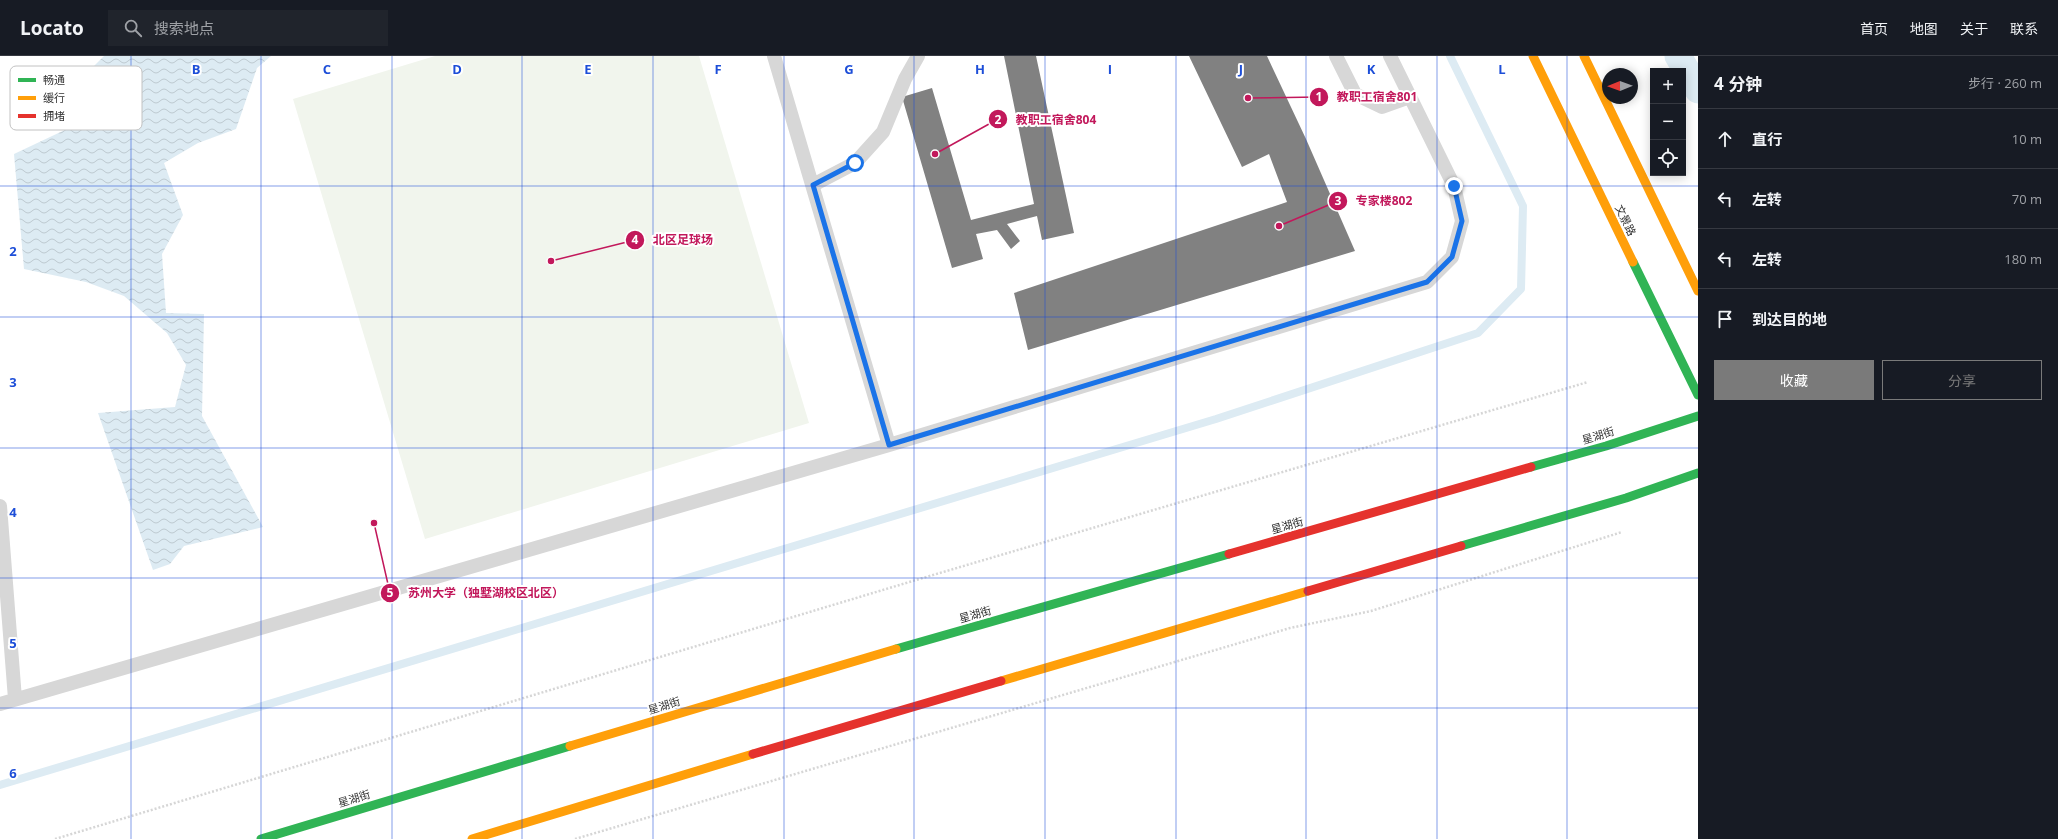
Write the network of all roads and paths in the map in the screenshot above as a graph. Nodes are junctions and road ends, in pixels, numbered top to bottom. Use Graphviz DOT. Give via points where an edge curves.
graph roads {
  1 [pos="774,56"];
  2 [pos="918,56"];
  3 [pos="1336,56"];
  4 [pos="1390,56"];
  5 [pos="1533,56"];
  6 [pos="1584,56"];
  7 [pos="1410,97"];
  8 [pos="813,185"];
  9 [pos="1698,291"];
  10 [pos="1588,382"];
  11 [pos="1698,395"];
  12 [pos="1698,416"];
  13 [pos="889,445"];
  14 [pos="1698,473"];
  15 [pos="0,506"];
  16 [pos="1622,532"];
  17 [pos="15,699"];
  18 [pos="0,704"];
  19 [pos="55,839"];
  20 [pos="261,839"];
  21 [pos="472,839"];
  22 [pos="575,839"];
  1 -- 8 [label="lane"];
  2 -- 8 [label="lane" via="905,79 883,132 855,163"];
  3 -- 7 [label="lane" via="1355,94 1382,107"];
  4 -- 7 [label="lane"];
  5 -- 11 [label="main road, 文景路"];
  6 -- 9 [label="main road"];
  7 -- 13 [label="lane" via="1454,186 1462,221 1452,257 1427,282"];
  8 -- 13 [label="lane"];
  10 -- 19 [label="path" via="916,580"];
  12 -- 20 [label="main road, 星湖街" via="1606,446 850,662"];
  13 -- 17 [label="lane"];
  14 -- 21 [label="main road" via="1626,498"];
  15 -- 17 [label="lane"];
  16 -- 22 [label="path" via="1371,611 1290,628"];
  17 -- 18 [label="lane"];
}
